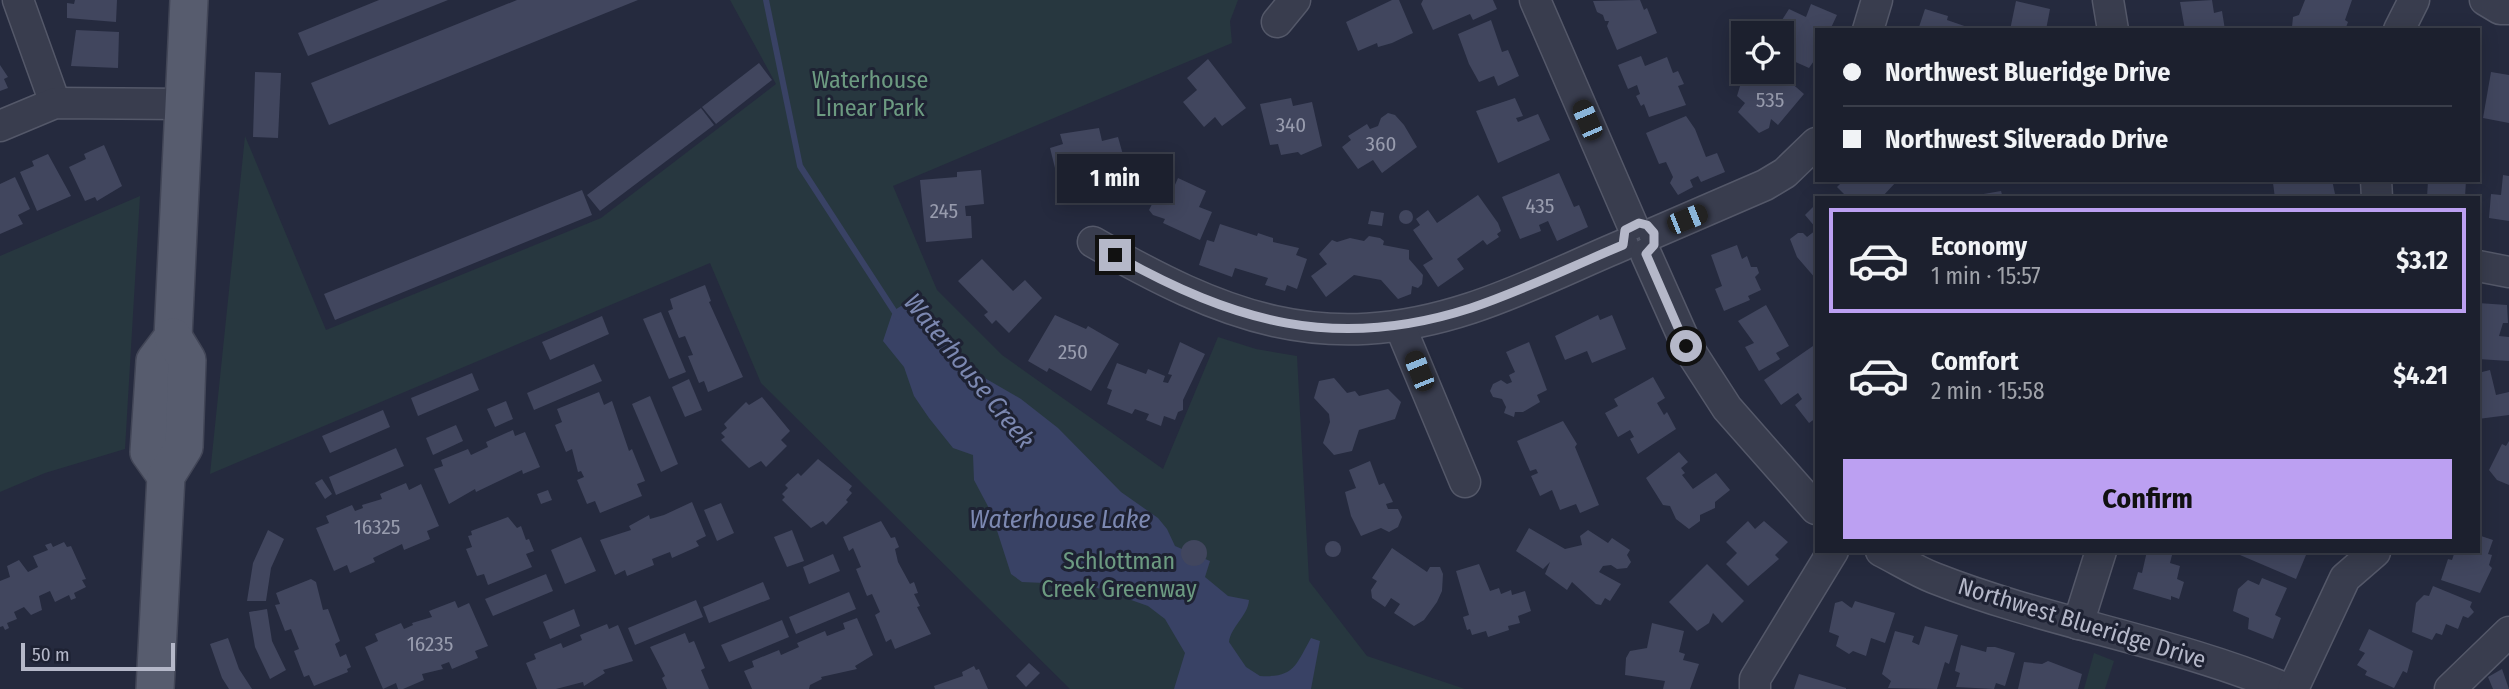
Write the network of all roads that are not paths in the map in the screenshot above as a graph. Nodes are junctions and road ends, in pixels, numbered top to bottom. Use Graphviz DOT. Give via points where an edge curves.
graph roads {
  1 [pos="18,0"];
  2 [pos="189,0"];
  3 [pos="1535,0"];
  4 [pos="1877,0"];
  5 [pos="2108,0"];
  6 [pos="2414,0"];
  7 [pos="2485,0"];
  8 [pos="2509,9"];
  9 [pos="1869,28"];
  10 [pos="2113,28"];
  11 [pos="2400,28"];
  12 [pos="55,103"];
  13 [pos="185,104"];
  14 [pos="0,126"];
  15 [pos="1815,144"];
  16 [pos="1639,239"];
  17 [pos="1093,242"];
  18 [pos="2480,266"];
  19 [pos="2509,272"];
  20 [pos="1400,326"];
  21 [pos="1465,482"];
  22 [pos="1815,508"];
  23 [pos="1832,553"];
  24 [pos="1885,553"];
  25 [pos="2100,553"];
  26 [pos="2374,553"];
  27 [pos="2078,624"];
  28 [pos="2509,632"];
  29 [pos="155,689"];
  30 [pos="1755,689"];
  31 [pos="2287,689"];
  32 [pos="2293,689"];
  33 [pos="2450,689"];
  1 -- 12 [label="street"];
  2 -- 13 [label="main road"];
  3 -- 16 [label="street"];
  4 -- 9 [label="street"];
  5 -- 10 [label="street"];
  6 -- 11 [label="street"];
  7 -- 8 [label="street"];
  12 -- 13 [label="street"];
  12 -- 14 [label="street"];
  13 -- 29 [label="main road" via="173,337 187,360 184,434 183,452 166,476"];
  15 -- 16 [label="street" via="1765,185"];
  16 -- 20 [label="street" via="1471,308"];
  16 -- 22 [label="street" via="1686,346 1727,408"];
  17 -- 20 [label="street" via="1205,302 1257,319 1308,328"];
  18 -- 19 [label="street"];
  20 -- 21 [label="street"];
  23 -- 30 [label="street" via="1755,680"];
  24 -- 27 [label="street, Northwest Blueridge Drive" via="1933,578"];
  25 -- 27 [label="street"];
  26 -- 32 [label="street" via="2346,578"];
  27 -- 31 [label="street, Northwest Blueridge Drive" via="2180,652"];
  28 -- 33 [label="street"];
}
